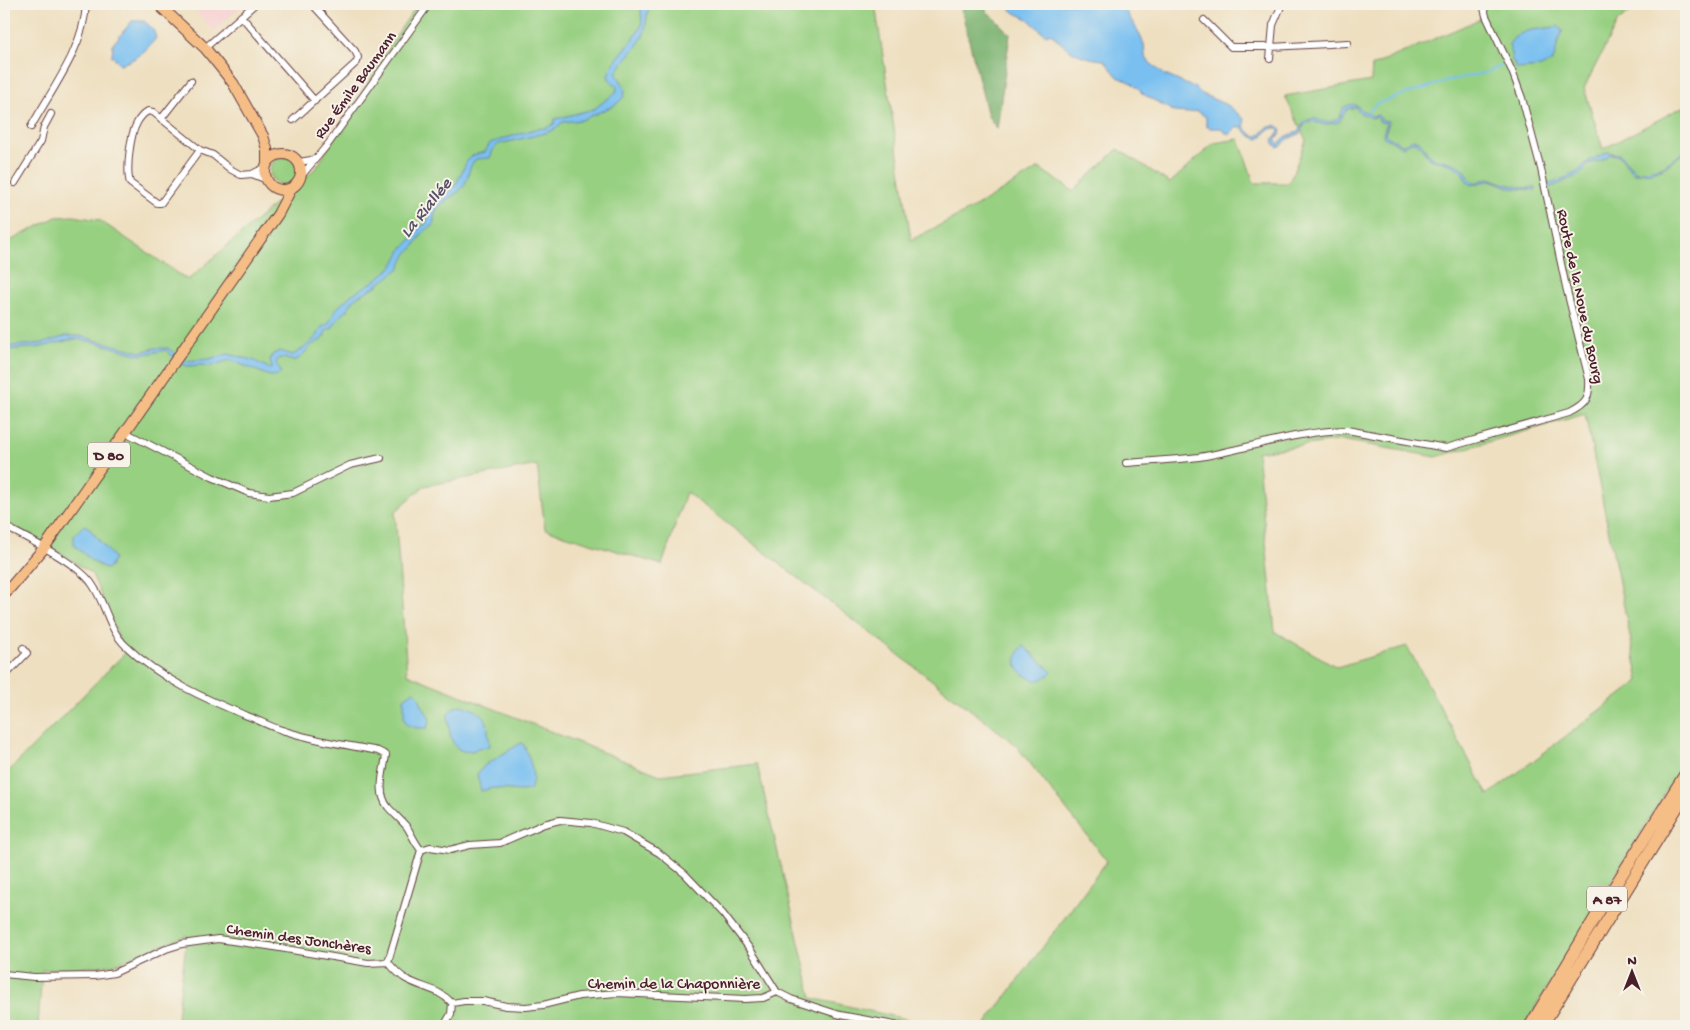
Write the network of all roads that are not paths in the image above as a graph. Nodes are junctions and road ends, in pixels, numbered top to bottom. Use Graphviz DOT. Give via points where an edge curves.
graph roads {
  1 [pos="86,4"];
  2 [pos="158,4"];
  3 [pos="164,4"];
  4 [pos="254,4"];
  5 [pos="312,4"];
  6 [pos="429,4"];
  7 [pos="1271,4"];
  8 [pos="1482,4"];
  9 [pos="1280,6"];
  10 [pos="241,16"];
  11 [pos="1204,20"];
  12 [pos="189,32"];
  13 [pos="1348,43"];
  14 [pos="1270,47"];
  15 [pos="205,48"];
  16 [pos="1270,59"];
  17 [pos="191,81"];
  18 [pos="314,101"];
  19 [pos="51,114"];
  20 [pos="162,119"];
  21 [pos="293,120"];
  22 [pos="43,130"];
  23 [pos="263,136"];
  24 [pos="200,150"];
  25 [pos="284,154"];
  26 [pos="318,156"];
  27 [pos="299,162"];
  28 [pos="267,165"];
  29 [pos="252,174"];
  30 [pos="302,175"];
  31 [pos="15,183"];
  32 [pos="270,183"];
  33 [pos="291,189"];
  34 [pos="278,214"];
  35 [pos="126,432"];
  36 [pos="381,458"];
  37 [pos="1126,464"];
  38 [pos="4,526"];
  39 [pos="44,548"];
  40 [pos="4,596"];
  41 [pos="23,648"];
  42 [pos="4,677"];
  43 [pos="1686,773"];
  44 [pos="1686,793"];
  45 [pos="421,850"];
  46 [pos="388,962"];
  47 [pos="4,974"];
  48 [pos="777,992"];
  49 [pos="452,1003"];
  50 [pos="444,1026"];
  51 [pos="900,1026"];
  52 [pos="1530,1026"];
  53 [pos="1542,1026"];
  1 -- 22 [label="street" via="78,45 32,126"];
  2 -- 12 [label="main road"];
  3 -- 12 [label="main road"];
  4 -- 10 [label="street"];
  5 -- 18 [label="street" via="358,57 358,62"];
  6 -- 26 [label="street, Rue Émile Baumann"];
  7 -- 9 [label="street"];
  8 -- 37 [label="street, Route de la Noue du Bourg" via="1517,84 1541,169 1589,379 1588,398 1582,406 1569,413 1446,448 1347,430 1330,430 1198,457"];
  9 -- 14 [label="street" via="1273,24"];
  10 -- 15 [label="street"];
  10 -- 18 [label="street"];
  11 -- 14 [label="street" via="1231,47"];
  12 -- 15 [label="main road"];
  13 -- 14 [label="street"];
  14 -- 16 [label="street"];
  15 -- 23 [label="main road" via="232,83"];
  17 -- 20 [label="street"];
  18 -- 21 [label="street"];
  19 -- 22 [label="street"];
  20 -- 24 [label="street"];
  20 -- 24 [label="street" via="148,111 135,126 128,170 130,183 136,188 161,203"];
  22 -- 31 [label="street" via="41,141"];
  23 -- 25 [label="main road"];
  23 -- 28 [label="main road"];
  24 -- 29 [label="street" via="241,175"];
  25 -- 27 [label="main road"];
  25 -- 28 [label="main road" via="274,156"];
  26 -- 27 [label="street, Rue Émile Baumann"];
  26 -- 30 [label="street, Rue Émile Baumann"];
  27 -- 30 [label="main road"];
  28 -- 29 [label="street"];
  28 -- 32 [label="main road"];
  29 -- 32 [label="street"];
  30 -- 33 [label="main road"];
  32 -- 33 [label="main road" via="282,190"];
  32 -- 34 [label="main road" via="277,193"];
  33 -- 34 [label="main road, D 80"];
  34 -- 35 [label="main road, D 80"];
  35 -- 36 [label="street" via="230,485 249,493 269,496 293,493 350,465"];
  35 -- 39 [label="main road, D 80"];
  38 -- 39 [label="street"];
  39 -- 40 [label="main road, D 80"];
  39 -- 45 [label="street" via="92,583 113,629 126,646 176,682 220,705 286,732 386,755 382,797"];
  41 -- 42 [label="street" via="27,653"];
  43 -- 52 [label="highway, A 87"];
  44 -- 53 [label="highway, A 87"];
  45 -- 46 [label="street"];
  45 -- 48 [label="street" via="430,847 450,850 500,843 560,820 591,823 623,832 686,874 724,914"];
  46 -- 47 [label="street, Chemin des Jonchères" via="368,963 218,939 166,949 114,973 42,977"];
  46 -- 49 [label="street" via="405,979 428,987"];
  48 -- 49 [label="street, Chemin de la Chaponnière" via="763,998 745,999 595,994 526,1007 484,1002"];
  48 -- 51 [label="street" via="840,1015"];
  49 -- 50 [label="street" via="451,1014"];
}
